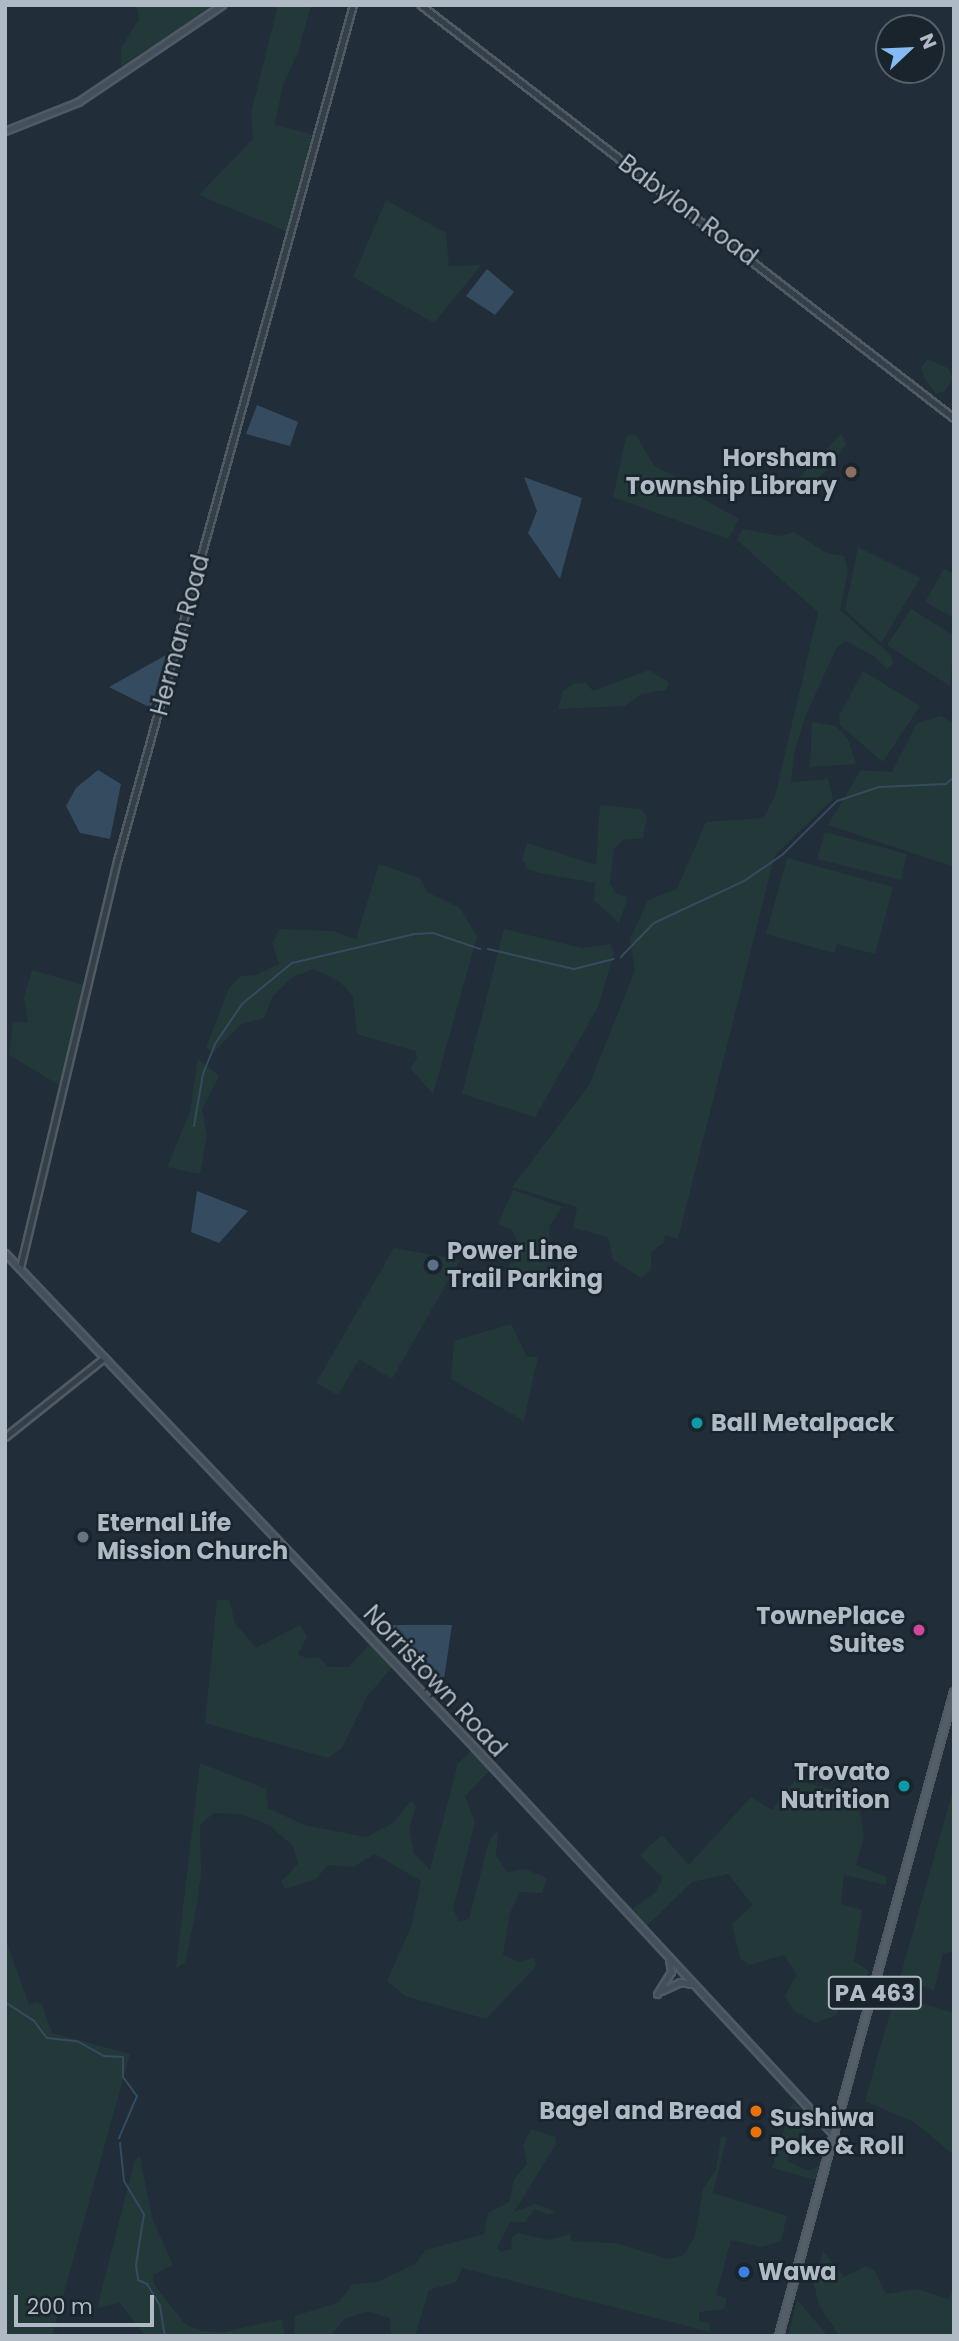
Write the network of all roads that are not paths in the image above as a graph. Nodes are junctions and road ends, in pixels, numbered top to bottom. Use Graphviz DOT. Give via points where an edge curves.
graph roads {
  1 [pos="222,5"];
  2 [pos="353,5"];
  3 [pos="422,5"];
  4 [pos="5,131"];
  5 [pos="954,418"];
  6 [pos="5,1253"];
  7 [pos="20,1268"];
  8 [pos="104,1358"];
  9 [pos="5,1437"];
  10 [pos="954,1692"];
  11 [pos="665,1953"];
  12 [pos="696,1987"];
  13 [pos="835,2137"];
  14 [pos="779,2336"];
  1 -- 4 [label="main road" via="78,102"];
  2 -- 7 [label="street, Herman Road" via="121,847"];
  3 -- 5 [label="street, Babylon Road"];
  6 -- 7 [label="main road, Norristown Road"];
  7 -- 8 [label="main road, Norristown Road"];
  8 -- 9 [label="street"];
  8 -- 11 [label="main road, Norristown Road"];
  10 -- 13 [label="main road, PA 463"];
  11 -- 12 [label="main road, Norristown Road"];
  11 -- 12 [label="main road" via="672,1969 657,1994 680,1982"];
  12 -- 13 [label="main road, Norristown Road"];
  13 -- 14 [label="main road, PA 463"];
}
